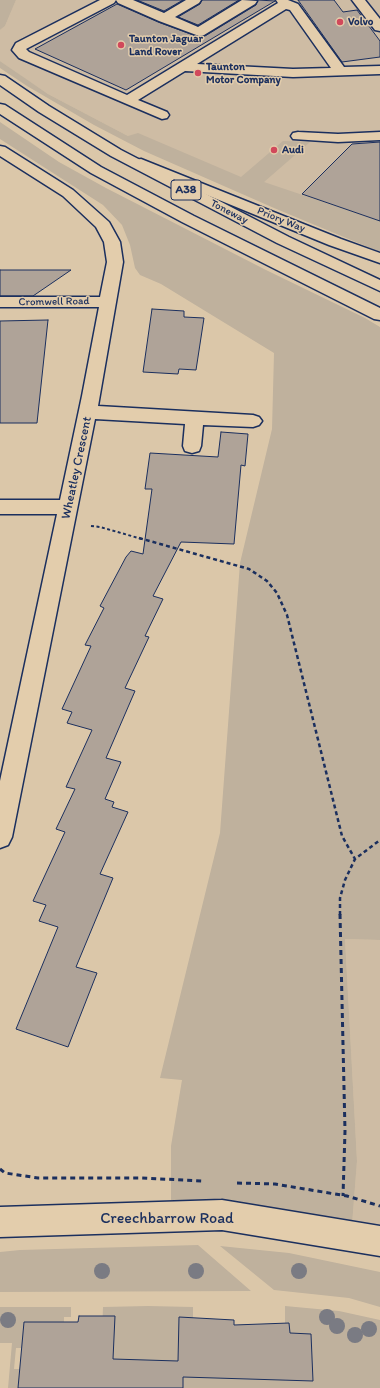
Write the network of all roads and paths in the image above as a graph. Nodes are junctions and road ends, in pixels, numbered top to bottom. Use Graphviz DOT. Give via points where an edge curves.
graph roads {
  1 [pos="195,0"];
  2 [pos="248,0"];
  3 [pos="358,0"];
  4 [pos="130,1"];
  5 [pos="102,2"];
  6 [pos="284,2"];
  7 [pos="164,18"];
  8 [pos="380,27"];
  9 [pos="216,46"];
  10 [pos="327,53"];
  11 [pos="182,67"];
  12 [pos="380,70"];
  13 [pos="341,72"];
  14 [pos="293,73"];
  15 [pos="0,79"];
  16 [pos="128,100"];
  17 [pos="0,108"];
  18 [pos="162,115"];
  19 [pos="298,136"];
  20 [pos="380,136"];
  21 [pos="0,150"];
  22 [pos="116,153"];
  23 [pos="380,258"];
  24 [pos="380,286"];
  25 [pos="0,302"];
  26 [pos="108,302"];
  27 [pos="380,315"];
  28 [pos="88,412"];
  29 [pos="195,417"];
  30 [pos="253,421"];
  31 [pos="192,446"];
  32 [pos="0,507"];
  33 [pos="68,507"];
  34 [pos="65,526"];
  35 [pos="1,830"];
  36 [pos="380,840"];
  37 [pos="355,859"];
  38 [pos="343,1196"];
  39 [pos="0,1222"];
  40 [pos="380,1241"];
  1 -- 7 [label="street"];
  2 -- 7 [label="street" via="251,1 199,32"];
  3 -- 8 [label="street"];
  4 -- 7 [label="street"];
  5 -- 9 [label="street"];
  5 -- 16 [label="street" via="21,46 19,50 24,55"];
  6 -- 9 [label="street"];
  6 -- 10 [label="street" via="294,6"];
  9 -- 11 [label="street"];
  10 -- 13 [label="street"];
  10 -- 14 [label="street"];
  11 -- 14 [label="street"];
  11 -- 16 [label="street"];
  12 -- 13 [label="street"];
  13 -- 14 [label="street"];
  15 -- 22 [label="street, Toneway / A38"];
  16 -- 18 [label="street"];
  17 -- 27 [label="street, Toneway / A38" via="96,170"];
  19 -- 20 [label="street"];
  21 -- 26 [label="street, Wheatley Crescent" via="68,193 103,225 112,242 115,262"];
  22 -- 23 [label="street, Priory Way" via="334,242"];
  22 -- 24 [label="street, Toneway / A38" via="283,240"];
  25 -- 26 [label="street, Cromwell Road"];
  26 -- 28 [label="street, Wheatley Crescent"];
  28 -- 29 [label="street"];
  28 -- 33 [label="street, Wheatley Crescent"];
  29 -- 30 [label="street"];
  29 -- 31 [label="street"];
  32 -- 33 [label="street"];
  33 -- 34 [label="street, Wheatley Crescent"];
  34 -- 35 [label="street, Wheatley Crescent"];
  34 -- 37 [label="path" via="100,527 249,569 267,581 277,593 287,615 342,836"];
  36 -- 37 [label="path"];
  37 -- 38 [label="path" via="344,880 340,898 345,1131"];
  39 -- 40 [label="street, Creechbarrow Road" via="222,1215"];
}
